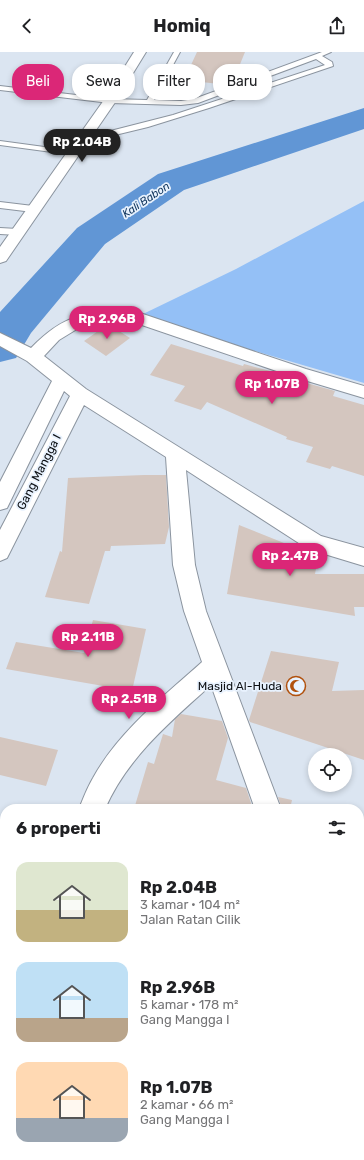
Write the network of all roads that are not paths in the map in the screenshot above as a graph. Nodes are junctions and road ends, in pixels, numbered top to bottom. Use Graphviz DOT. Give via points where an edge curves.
graph roads {
  1 [pos="140,52"];
  2 [pos="177,52"];
  3 [pos="328,52"];
  4 [pos="317,56"];
  5 [pos="131,64"];
  6 [pos="0,88"];
  7 [pos="72,96"];
  8 [pos="104,100"];
  9 [pos="149,103"];
  10 [pos="82,141"];
  11 [pos="0,143"];
  12 [pos="68,152"];
  13 [pos="2,206"];
  14 [pos="28,209"];
  15 [pos="0,230"];
  16 [pos="18,232"];
  17 [pos="0,258"];
  18 [pos="0,339"];
  19 [pos="29,354"];
  20 [pos="62,380"];
  21 [pos="364,392"];
  22 [pos="80,394"];
  23 [pos="175,453"];
  24 [pos="0,502"];
  25 [pos="0,552"];
  26 [pos="364,557"];
  27 [pos="216,666"];
  28 [pos="94,804"];
  29 [pos="266,804"];
  1 -- 5 [label="street"];
  2 -- 9 [label="lane"];
  3 -- 4 [label="lane"];
  4 -- 9 [label="lane" via="195,101 181,104"];
  4 -- 10 [label="lane" via="329,66 200,110"];
  6 -- 7 [label="lane"];
  8 -- 9 [label="lane"];
  8 -- 10 [label="street"];
  10 -- 12 [label="street"];
  11 -- 12 [label="lane"];
  12 -- 14 [label="street"];
  13 -- 14 [label="lane"];
  14 -- 16 [label="street"];
  15 -- 16 [label="lane"];
  16 -- 17 [label="street"];
  18 -- 19 [label="street"];
  19 -- 20 [label="street"];
  19 -- 21 [label="street" via="71,325 91,318 134,316 300,373"];
  20 -- 22 [label="street"];
  20 -- 24 [label="street"];
  22 -- 23 [label="street"];
  22 -- 25 [label="street, Gang Mangga I"];
  23 -- 26 [label="street" via="314,544"];
  23 -- 27 [label="street" via="184,565 195,611"];
  27 -- 28 [label="street" via="141,734 97,794"];
  27 -- 29 [label="street"];
}
